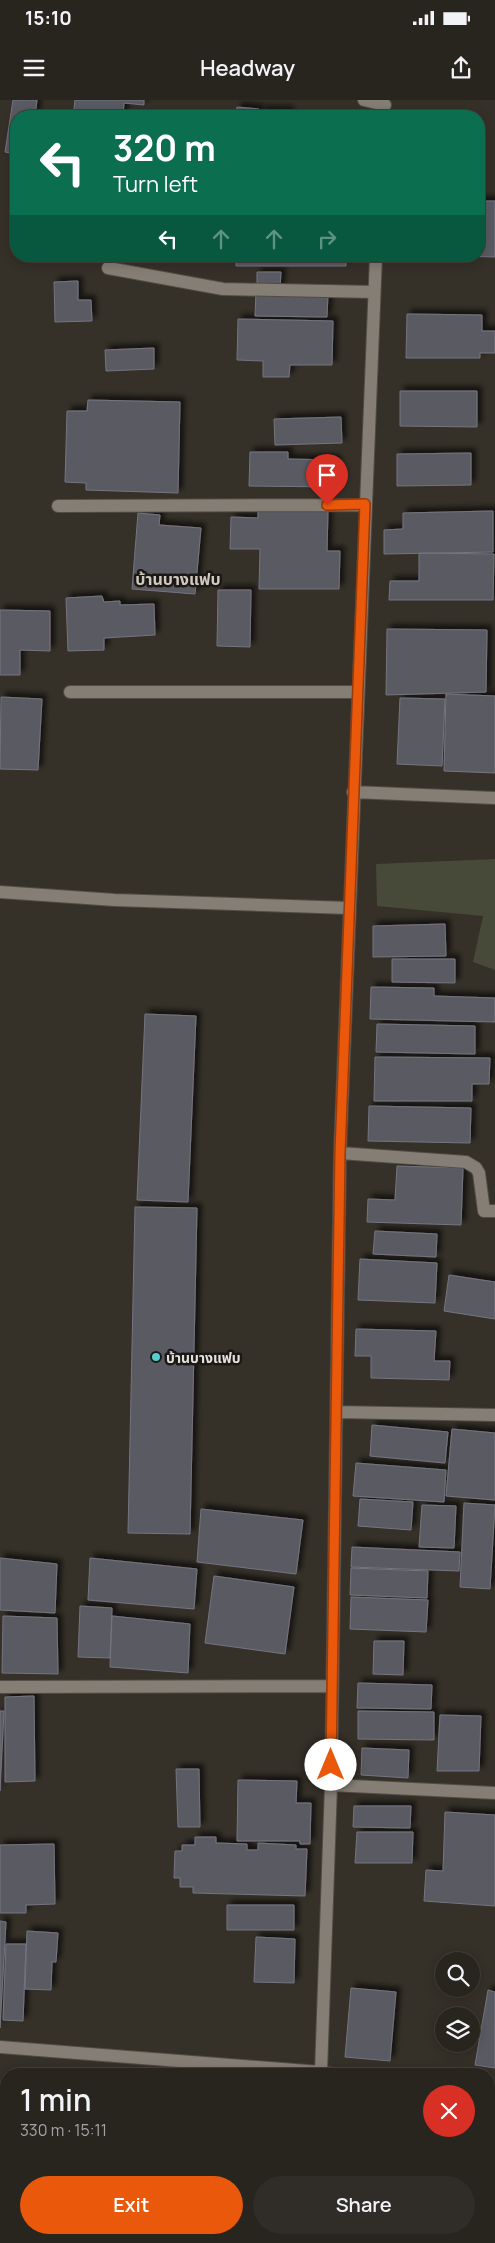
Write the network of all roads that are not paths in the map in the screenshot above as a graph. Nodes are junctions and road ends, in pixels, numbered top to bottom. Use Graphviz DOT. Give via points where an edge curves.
graph roads {
  1 [pos="364,100"];
  2 [pos="385,107"];
  3 [pos="376,262"];
  4 [pos="108,268"];
  5 [pos="374,292"];
  6 [pos="365,504"];
  7 [pos="58,506"];
  8 [pos="70,692"];
  9 [pos="358,692"];
  10 [pos="353,792"];
  11 [pos="495,798"];
  12 [pos="0,892"];
  13 [pos="348,908"];
  14 [pos="340,1153"];
  15 [pos="495,1212"];
  16 [pos="337,1412"];
  17 [pos="495,1415"];
  18 [pos="331,1686"];
  19 [pos="0,1687"];
  20 [pos="331,1785"];
  21 [pos="495,1793"];
  22 [pos="0,2047"];
  23 [pos="264,2068"];
  24 [pos="327,2068"];
  1 -- 2 [label="street"];
  3 -- 5 [label="street"];
  4 -- 5 [label="street" via="223,289"];
  5 -- 6 [label="street"];
  6 -- 7 [label="street"];
  6 -- 9 [label="street"];
  8 -- 9 [label="street"];
  9 -- 10 [label="street"];
  10 -- 11 [label="street"];
  10 -- 13 [label="street"];
  12 -- 13 [label="street" via="115,900"];
  13 -- 14 [label="street"];
  14 -- 15 [label="street" via="466,1162 478,1173 484,1211"];
  14 -- 16 [label="street"];
  16 -- 17 [label="street"];
  16 -- 18 [label="street"];
  18 -- 19 [label="street"];
  18 -- 20 [label="street"];
  20 -- 21 [label="street"];
  20 -- 24 [label="street"];
  22 -- 23 [label="street"];
}
